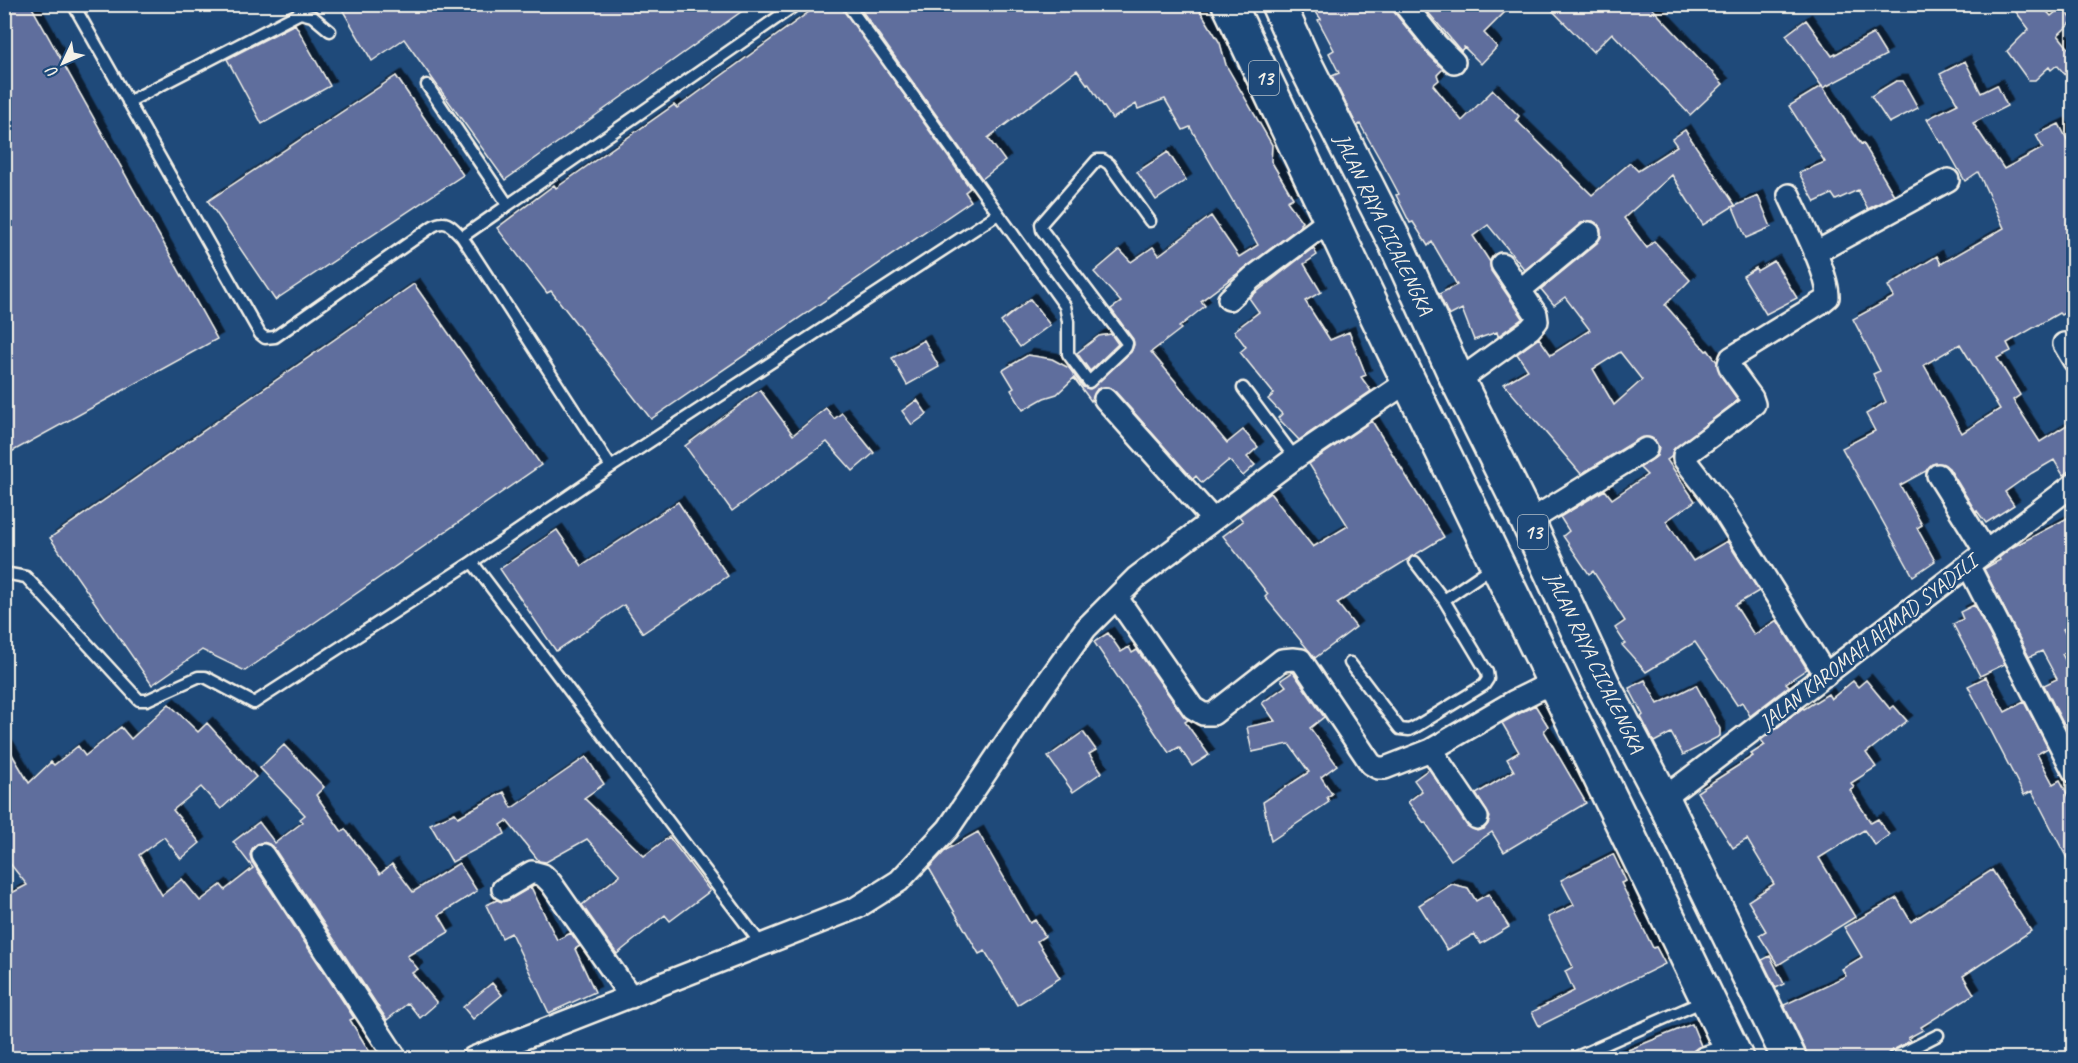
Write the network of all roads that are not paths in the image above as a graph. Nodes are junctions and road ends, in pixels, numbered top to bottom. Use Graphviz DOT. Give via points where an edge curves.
graph roads {
  1 [pos="73,4"];
  2 [pos="797,4"];
  3 [pos="847,4"];
  4 [pos="1229,4"];
  5 [pos="1404,4"];
  6 [pos="1284,7"];
  7 [pos="330,31"];
  8 [pos="1455,62"];
  9 [pos="427,85"];
  10 [pos="128,102"];
  11 [pos="1948,180"];
  12 [pos="1789,195"];
  13 [pos="508,205"];
  14 [pos="998,214"];
  15 [pos="1331,219"];
  16 [pos="1150,221"];
  17 [pos="1589,233"];
  18 [pos="462,237"];
  19 [pos="1395,242"];
  20 [pos="1815,253"];
  21 [pos="1351,262"];
  22 [pos="1502,264"];
  23 [pos="1520,290"];
  24 [pos="1229,299"];
  25 [pos="1410,380"];
  26 [pos="1458,381"];
  27 [pos="1244,388"];
  28 [pos="1105,399"];
  29 [pos="1646,449"];
  30 [pos="1295,458"];
  31 [pos="611,468"];
  32 [pos="1938,475"];
  33 [pos="2073,484"];
  34 [pos="1213,520"];
  35 [pos="1528,522"];
  36 [pos="1986,552"];
  37 [pos="1415,561"];
  38 [pos="471,562"];
  39 [pos="1497,563"];
  40 [pos="1968,566"];
  41 [pos="4,573"];
  42 [pos="1117,598"];
  43 [pos="1444,600"];
  44 [pos="1350,663"];
  45 [pos="1826,675"];
  46 [pos="1555,681"];
  47 [pos="1431,750"];
  48 [pos="2073,772"];
  49 [pos="1663,799"];
  50 [pos="1477,818"];
  51 [pos="263,855"];
  52 [pos="503,889"];
  53 [pos="761,944"];
  54 [pos="631,997"];
  55 [pos="1708,1000"];
  56 [pos="1938,1035"];
  57 [pos="1724,1055"];
  58 [pos="396,1059"];
  59 [pos="473,1059"];
  60 [pos="1574,1059"];
  61 [pos="1789,1059"];
  62 [pos="1893,1059"];
  1 -- 10 [label="lane"];
  2 -- 13 [label="lane"];
  3 -- 14 [label="lane"];
  4 -- 15 [label="highway, JALAN RAYA CICALENGKA / 13"];
  5 -- 8 [label="street"];
  6 -- 19 [label="highway, JALAN RAYA CICALENGKA / 13" via="1303,60"];
  7 -- 10 [label="lane" via="312,16 300,13"];
  9 -- 13 [label="lane"];
  10 -- 18 [label="lane" via="265,338 275,337 440,221 448,223"];
  11 -- 20 [label="street"];
  12 -- 20 [label="street"];
  13 -- 18 [label="lane"];
  14 -- 16 [label="lane" via="1065,306 1068,354 1089,382 1127,343 1041,224 1097,159 1109,164"];
  14 -- 31 [label="lane"];
  15 -- 21 [label="highway, JALAN RAYA CICALENGKA / 13"];
  15 -- 24 [label="street"];
  17 -- 23 [label="street"];
  18 -- 31 [label="lane"];
  19 -- 21 [label="highway"];
  19 -- 26 [label="highway, JALAN RAYA CICALENGKA / 13"];
  20 -- 45 [label="street" via="1828,297 1731,358 1731,369 1754,404 1684,459 1721,507"];
  21 -- 25 [label="highway, JALAN RAYA CICALENGKA / 13"];
  22 -- 23 [label="street"];
  23 -- 26 [label="street" via="1537,321"];
  25 -- 30 [label="street"];
  25 -- 39 [label="highway, JALAN RAYA CICALENGKA / 13"];
  26 -- 35 [label="highway, JALAN RAYA CICALENGKA / 13"];
  27 -- 30 [label="lane"];
  28 -- 34 [label="street"];
  29 -- 35 [label="street"];
  30 -- 34 [label="street"];
  31 -- 38 [label="lane"];
  32 -- 36 [label="street"];
  33 -- 36 [label="street, JALAN KAROMAH AHMAD SYADILI"];
  34 -- 42 [label="street" via="1136,578"];
  35 -- 49 [label="highway, JALAN RAYA CICALENGKA / 13" via="1605,689"];
  36 -- 40 [label="street, JALAN KAROMAH AHMAD SYADILI"];
  37 -- 43 [label="lane"];
  38 -- 41 [label="lane" via="255,703 205,677 139,700 26,577"];
  38 -- 53 [label="lane"];
  39 -- 43 [label="lane"];
  39 -- 46 [label="highway, JALAN RAYA CICALENGKA / 13"];
  40 -- 45 [label="street, JALAN KAROMAH AHMAD SYADILI"];
  40 -- 48 [label="street"];
  42 -- 47 [label="street" via="1193,708 1203,714 1213,714 1282,660 1301,660 1371,764 1385,768"];
  42 -- 53 [label="street" via="1086,628 948,829 899,881 856,908"];
  43 -- 44 [label="lane" via="1487,672 1484,685 1417,726 1400,729"];
  45 -- 49 [label="street, JALAN KAROMAH AHMAD SYADILI"];
  46 -- 47 [label="street"];
  46 -- 55 [label="highway, JALAN RAYA CICALENGKA / 13"];
  47 -- 50 [label="street"];
  49 -- 61 [label="highway, JALAN RAYA CICALENGKA / 13"];
  51 -- 58 [label="street"];
  52 -- 54 [label="street" via="532,873 543,875"];
  53 -- 54 [label="street"];
  54 -- 59 [label="street"];
  55 -- 57 [label="highway, JALAN RAYA CICALENGKA / 13"];
  55 -- 60 [label="lane"];
  56 -- 62 [label="lane"];
}
